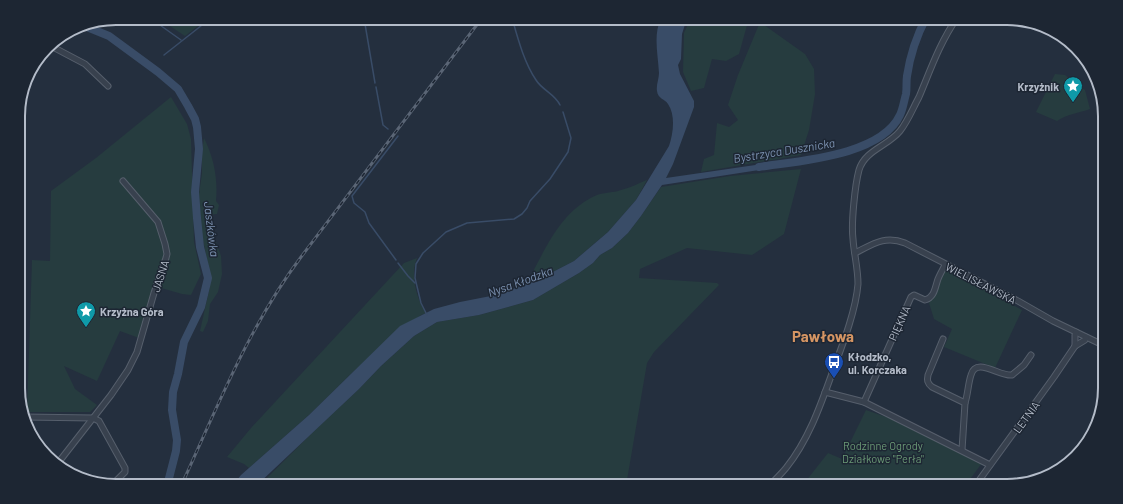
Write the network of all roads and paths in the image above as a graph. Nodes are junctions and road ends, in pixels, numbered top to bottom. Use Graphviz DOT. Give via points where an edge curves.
graph roads {
  1 [pos="953,25"];
  2 [pos="56,48"];
  3 [pos="108,86"];
  4 [pos="123,181"];
  5 [pos="856,253"];
  6 [pos="945,265"];
  7 [pos="1076,332"];
  8 [pos="1086,337"];
  9 [pos="944,339"];
  10 [pos="1098,343"];
  11 [pos="1075,346"];
  12 [pos="1031,355"];
  13 [pos="825,392"];
  14 [pos="864,402"];
  15 [pos="966,403"];
  16 [pos="30,417"];
  17 [pos="93,418"];
  18 [pos="962,450"];
  19 [pos="61,460"];
  20 [pos="990,465"];
  21 [pos="118,479"];
  22 [pos="776,479"];
  23 [pos="980,479"];
  1 -- 5 [label="street" via="905,123 892,139 868,155 860,166 852,229"];
  2 -- 3 [label="street" via="85,64"];
  4 -- 17 [label="street, JASNA" via="158,222 167,254 137,352 128,370"];
  5 -- 6 [label="street, WIELISŁAWSKA" via="881,241 898,240"];
  5 -- 13 [label="street" via="858,285 855,301 844,342"];
  6 -- 7 [label="street, WIELISŁAWSKA"];
  6 -- 14 [label="street, PIĘKNA" via="929,298 925,300 911,297"];
  7 -- 8 [label="street, WIELISŁAWSKA"];
  7 -- 11 [label="street"];
  8 -- 10 [label="street, WIELISŁAWSKA"];
  8 -- 11 [label="street, LETNIA"];
  9 -- 15 [label="street" via="928,375 928,384"];
  11 -- 20 [label="street, LETNIA"];
  12 -- 15 [label="street" via="1012,375 1003,375 984,367 974,369"];
  13 -- 14 [label="street"];
  13 -- 22 [label="street" via="804,440"];
  14 -- 18 [label="street"];
  15 -- 18 [label="street"];
  16 -- 17 [label="street"];
  17 -- 19 [label="street, JASNA"];
  17 -- 21 [label="street" via="99,421 125,468 125,472"];
  18 -- 20 [label="street"];
  20 -- 23 [label="street, LETNIA"];
}
